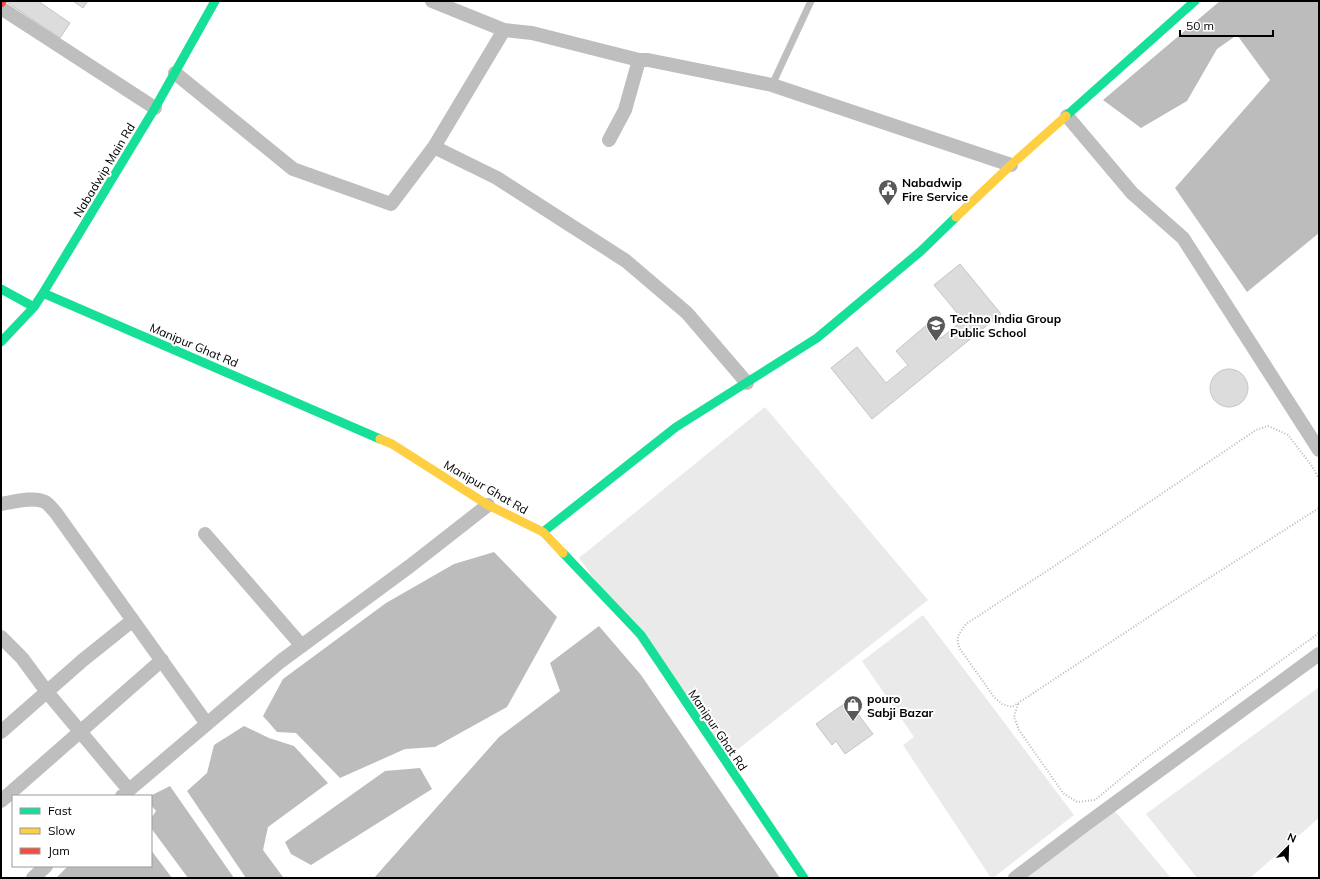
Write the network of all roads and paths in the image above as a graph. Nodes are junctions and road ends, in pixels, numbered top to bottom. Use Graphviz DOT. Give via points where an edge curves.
graph roads {
  1 [pos="215,1"];
  2 [pos="432,1"];
  3 [pos="811,1"];
  4 [pos="1195,1"];
  5 [pos="1,8"];
  6 [pos="504,30"];
  7 [pos="638,60"];
  8 [pos="175,73"];
  9 [pos="772,85"];
  10 [pos="155,108"];
  11 [pos="1067,116"];
  12 [pos="609,140"];
  13 [pos="434,147"];
  14 [pos="1011,165"];
  15 [pos="1,289"];
  16 [pos="43,293"];
  17 [pos="34,307"];
  18 [pos="1,342"];
  19 [pos="747,383"];
  20 [pos="1319,450"];
  21 [pos="1319,479"];
  22 [pos="1,504"];
  23 [pos="488,504"];
  24 [pos="1319,508"];
  25 [pos="543,532"];
  26 [pos="205,534"];
  27 [pos="133,620"];
  28 [pos="1319,633"];
  29 [pos="1,637"];
  30 [pos="302,646"];
  31 [pos="1319,654"];
  32 [pos="162,660"];
  33 [pos="47,692"];
  34 [pos="1018,703"];
  35 [pos="207,724"];
  36 [pos="1,732"];
  37 [pos="80,732"];
  38 [pos="125,793"];
  39 [pos="1,801"];
  40 [pos="45,867"];
  41 [pos="33,878"];
  42 [pos="804,878"];
  43 [pos="1015,878"];
  1 -- 8 [label="street, Nabadwip Main Rd"];
  2 -- 6 [label="street"];
  3 -- 9 [label="lane"];
  4 -- 11 [label="street"];
  5 -- 10 [label="street"];
  6 -- 7 [label="street" via="532,33"];
  6 -- 13 [label="street"];
  7 -- 9 [label="street"];
  7 -- 12 [label="street" via="625,110"];
  8 -- 10 [label="street, Nabadwip Main Rd"];
  8 -- 13 [label="street" via="293,169 391,204"];
  9 -- 14 [label="street"];
  10 -- 16 [label="street, Nabadwip Main Rd"];
  11 -- 14 [label="street"];
  11 -- 20 [label="street" via="1132,193 1183,238"];
  13 -- 19 [label="street" via="497,178 626,261 687,313"];
  14 -- 19 [label="street" via="921,251 818,338"];
  15 -- 17 [label="street"];
  16 -- 17 [label="street, Nabadwip Main Rd"];
  16 -- 23 [label="street, Manipur Ghat Rd" via="392,444"];
  17 -- 18 [label="street, Nabadwip Main Rd"];
  19 -- 25 [label="street" via="676,427"];
  21 -- 34 [label="path" via="1288,435 1268,426 1263,427 966,624 957,641 960,649 994,697 1007,706 1012,707"];
  22 -- 27 [label="street" via="32,499 46,503 56,513"];
  23 -- 25 [label="street, Manipur Ghat Rd"];
  23 -- 30 [label="street"];
  24 -- 34 [label="path"];
  25 -- 42 [label="street, Manipur Ghat Rd" via="641,635"];
  26 -- 30 [label="street"];
  27 -- 32 [label="street"];
  27 -- 33 [label="street"];
  28 -- 34 [label="path" via="1146,758 1095,800 1077,802 1063,793 1019,730 1014,717"];
  29 -- 33 [label="street" via="22,658"];
  30 -- 35 [label="street"];
  31 -- 43 [label="street"];
  32 -- 35 [label="street"];
  32 -- 37 [label="street"];
  33 -- 36 [label="street"];
  33 -- 37 [label="street"];
  35 -- 38 [label="street"];
  37 -- 38 [label="street"];
  37 -- 39 [label="street"];
  40 -- 41 [label="street"];
}
